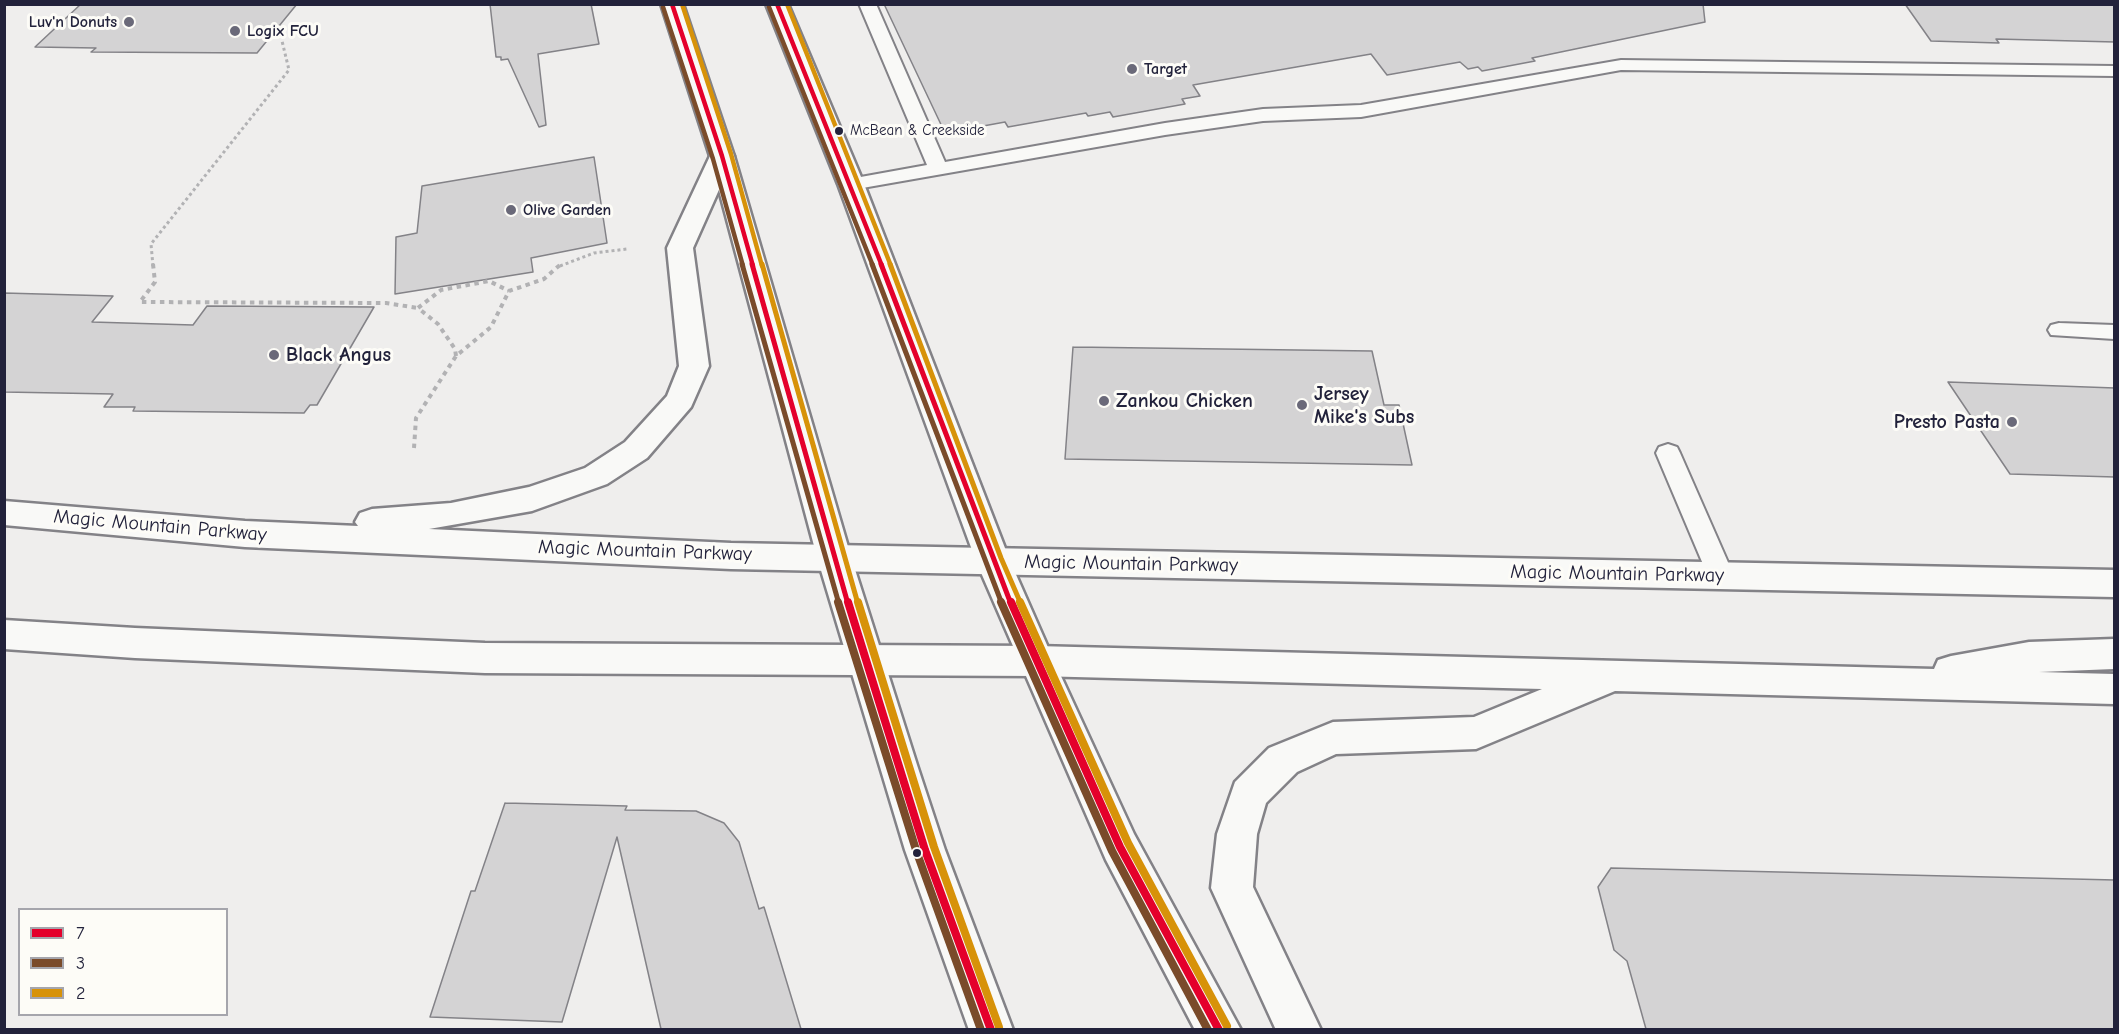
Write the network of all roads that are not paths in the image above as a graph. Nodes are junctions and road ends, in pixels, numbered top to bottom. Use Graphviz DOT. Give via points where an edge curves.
graph roads {
  1 [pos="672,4"];
  2 [pos="777,4"];
  3 [pos="867,4"];
  4 [pos="2115,71"];
  5 [pos="722,156"];
  6 [pos="939,169"];
  7 [pos="851,184"];
  8 [pos="2059,330"];
  9 [pos="2115,332"];
  10 [pos="1668,453"];
  11 [pos="4,513"];
  12 [pos="244,534"];
  13 [pos="834,557"];
  14 [pos="993,561"];
  15 [pos="1721,576"];
  16 [pos="2115,584"];
  17 [pos="4,634"];
  18 [pos="2115,654"];
  19 [pos="865,660"];
  20 [pos="1036,661"];
  21 [pos="1613,676"];
  22 [pos="1884,684"];
  23 [pos="2115,689"];
  24 [pos="991,1029"];
  25 [pos="1219,1029"];
  26 [pos="1299,1029"];
  1 -- 5 [label="main road"];
  2 -- 7 [label="main road"];
  3 -- 6 [label="lane"];
  4 -- 6 [label="lane" via="1621,65 1361,111 1241,118"];
  5 -- 12 [label="main road" via="680,248 694,366 680,400 636,450 596,476 532,499 451,515"];
  5 -- 13 [label="main road"];
  6 -- 7 [label="lane"];
  7 -- 14 [label="main road"];
  8 -- 9 [label="lane"];
  10 -- 15 [label="lane"];
  11 -- 12 [label="main road, Magic Mountain Parkway"];
  12 -- 13 [label="main road, Magic Mountain Parkway" via="731,556"];
  13 -- 14 [label="main road, Magic Mountain Parkway"];
  13 -- 19 [label="main road"];
  14 -- 15 [label="main road, Magic Mountain Parkway"];
  14 -- 20 [label="main road"];
  15 -- 16 [label="main road, Magic Mountain Parkway"];
  17 -- 19 [label="main road" via="485,658"];
  18 -- 22 [label="main road" via="2029,657"];
  19 -- 20 [label="main road"];
  19 -- 24 [label="main road" via="925,850"];
  20 -- 21 [label="main road"];
  20 -- 25 [label="main road" via="1120,847"];
  21 -- 22 [label="main road"];
  21 -- 26 [label="main road" via="1476,733 1333,738 1283,760 1250,794 1237,834 1232,888"];
  22 -- 23 [label="main road"];
}
